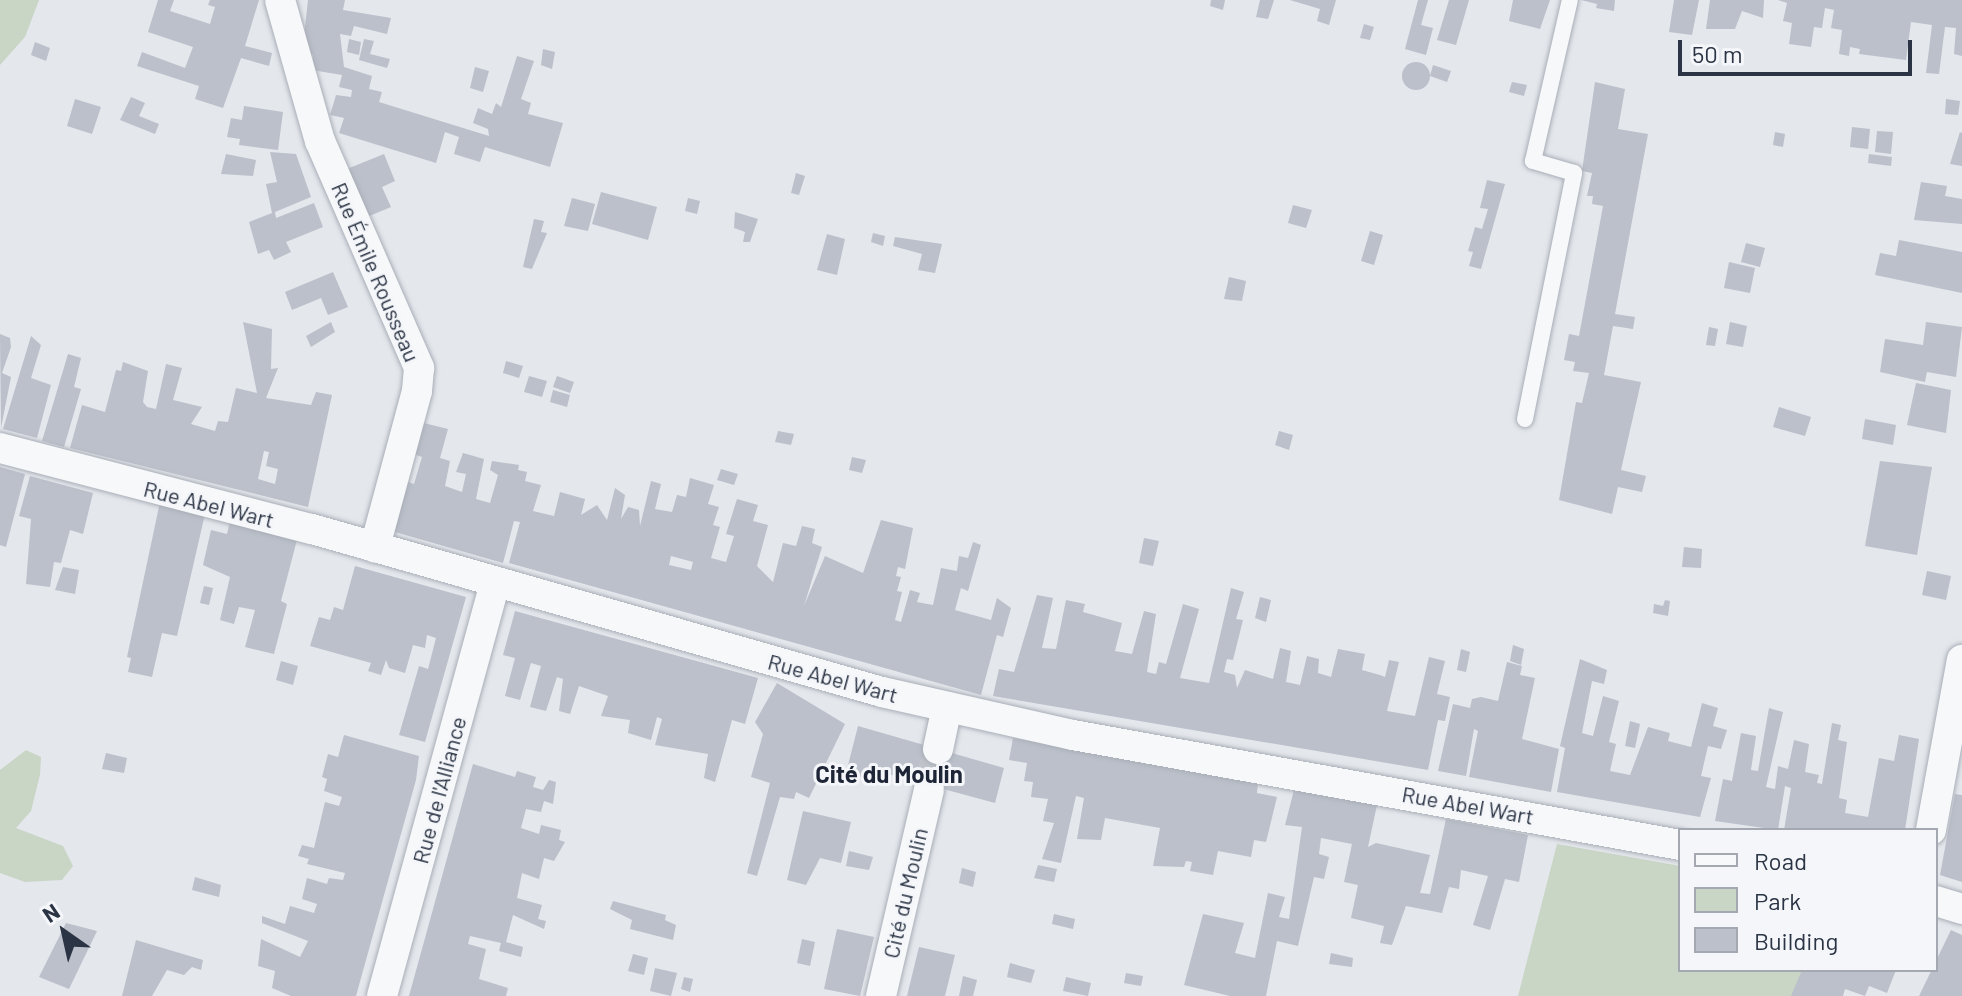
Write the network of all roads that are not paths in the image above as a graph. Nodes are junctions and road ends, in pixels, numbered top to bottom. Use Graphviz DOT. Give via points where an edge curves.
graph roads {
  1 [pos="280,0"];
  2 [pos="1570,0"];
  3 [pos="1525,419"];
  4 [pos="0,448"];
  5 [pos="375,547"];
  6 [pos="495,584"];
  7 [pos="1962,660"];
  8 [pos="947,707"];
  9 [pos="938,749"];
  10 [pos="929,789"];
  11 [pos="1931,828"];
  12 [pos="1678,845"];
  13 [pos="1938,902"];
  14 [pos="1962,909"];
  15 [pos="382,996"];
  16 [pos="881,996"];
  1 -- 5 [label="street, Rue Émile Rousseau" via="320,141 419,368"];
  2 -- 3 [label="lane" via="1533,161 1574,173"];
  4 -- 5 [label="street, Rue Abel Wart"];
  5 -- 6 [label="street, Rue Abel Wart"];
  6 -- 8 [label="street, Rue Abel Wart"];
  6 -- 15 [label="street, Rue de l'Alliance"];
  7 -- 11 [label="street"];
  8 -- 9 [label="street"];
  8 -- 12 [label="street, Rue Abel Wart" via="1073,735"];
  10 -- 16 [label="street, Cité du Moulin"];
  13 -- 14 [label="street"];
}
